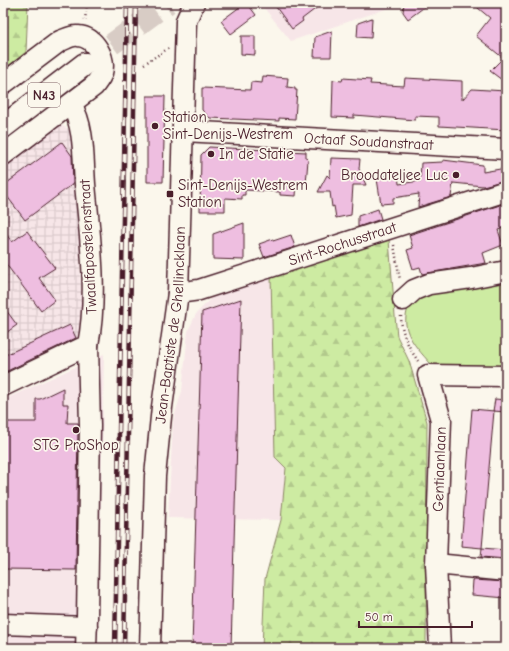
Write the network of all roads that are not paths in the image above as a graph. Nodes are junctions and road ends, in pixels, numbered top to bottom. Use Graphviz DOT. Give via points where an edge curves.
graph roads {
  1 [pos="194,3"];
  2 [pos="3,84"];
  3 [pos="71,104"];
  4 [pos="3,108"];
  5 [pos="3,126"];
  6 [pos="183,131"];
  7 [pos="506,149"];
  8 [pos="3,155"];
  9 [pos="506,191"];
  10 [pos="506,271"];
  11 [pos="178,293"];
  12 [pos="403,300"];
  13 [pos="88,345"];
  14 [pos="506,376"];
  15 [pos="3,386"];
  16 [pos="436,564"];
  17 [pos="506,571"];
  18 [pos="3,624"];
  19 [pos="87,627"];
  20 [pos="86,648"];
  21 [pos="150,648"];
  22 [pos="440,648"];
  1 -- 6 [label="street, Jean-Baptiste de Ghellincklaan" via="186,21"];
  2 -- 3 [label="street" via="60,41 79,36 89,39 98,47 104,62 102,74 94,86"];
  3 -- 8 [label="street"];
  3 -- 13 [label="street, Twaalfapostelenstraat" via="82,137 89,225 93,296"];
  4 -- 5 [label="main road, N43" via="81,58"];
  6 -- 7 [label="street, Octaaf Soudanstraat"];
  6 -- 11 [label="street, Jean-Baptiste de Ghellincklaan"];
  9 -- 11 [label="street, Sint-Rochusstraat" via="199,290"];
  10 -- 12 [label="street" via="429,284 414,290"];
  11 -- 21 [label="street, Jean-Baptiste de Ghellincklaan" via="155,476"];
  13 -- 15 [label="street"];
  13 -- 19 [label="street, Twaalfapostelenstraat" via="90,426"];
  14 -- 16 [label="street, Gentiaanlaan" via="428,375 441,420"];
  16 -- 17 [label="street"];
  16 -- 22 [label="street, Gentiaanlaan"];
  18 -- 19 [label="street"];
  19 -- 20 [label="street, Twaalfapostelenstraat"];
}
